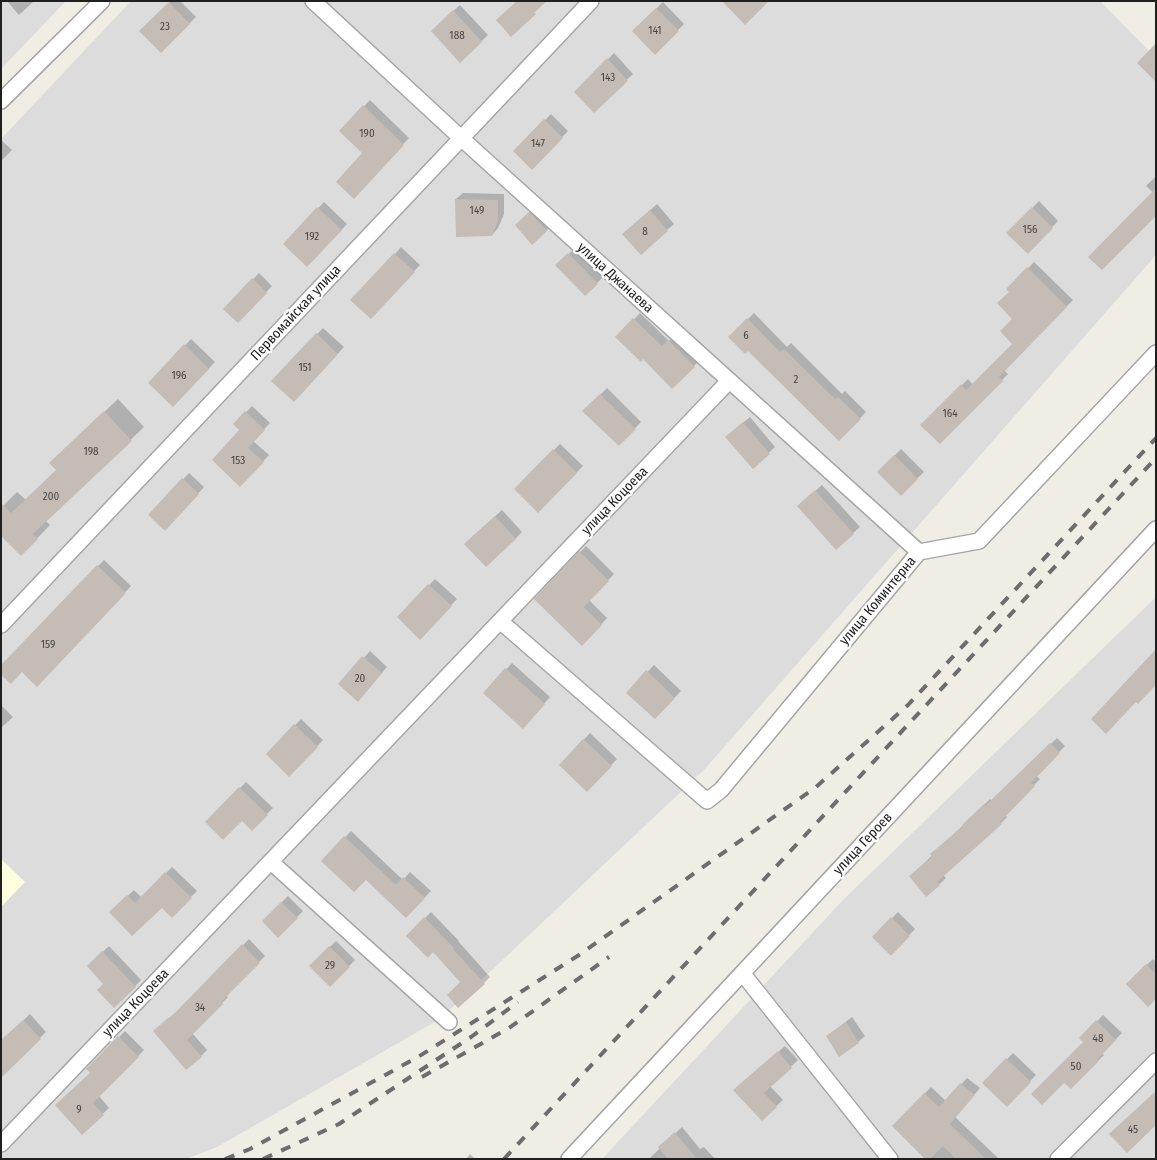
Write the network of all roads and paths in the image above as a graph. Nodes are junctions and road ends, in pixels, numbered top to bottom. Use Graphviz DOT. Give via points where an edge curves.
graph roads {
  1 [pos="102,1"];
  2 [pos="313,1"];
  3 [pos="591,1"];
  4 [pos="1,101"];
  5 [pos="460,138"];
  6 [pos="1156,353"];
  7 [pos="729,381"];
  8 [pos="1156,529"];
  9 [pos="919,552"];
  10 [pos="500,621"];
  11 [pos="1,625"];
  12 [pos="270,862"];
  13 [pos="743,974"];
  14 [pos="449,1022"];
  15 [pos="1156,1061"];
  16 [pos="1,1144"];
  17 [pos="569,1159"];
  18 [pos="890,1159"];
  19 [pos="1058,1159"];
  1 -- 4 [label="street"];
  2 -- 5 [label="street, улица Джанаева"];
  3 -- 5 [label="street, Первомайская улица"];
  5 -- 7 [label="street, улица Джанаева"];
  5 -- 11 [label="street, Первомайская улица"];
  6 -- 9 [label="street, улица Коминтерна" via="979,541"];
  7 -- 9 [label="street, улица Джанаева"];
  7 -- 10 [label="street, улица Коцоева"];
  8 -- 13 [label="street, улица Героев"];
  9 -- 10 [label="street, улица Коминтерна" via="721,790 707,801"];
  10 -- 12 [label="street, улица Коцоева"];
  12 -- 14 [label="street"];
  12 -- 16 [label="street, улица Коцоева"];
  13 -- 17 [label="street, улица Героев"];
  13 -- 18 [label="street"];
  15 -- 19 [label="street"];
}
